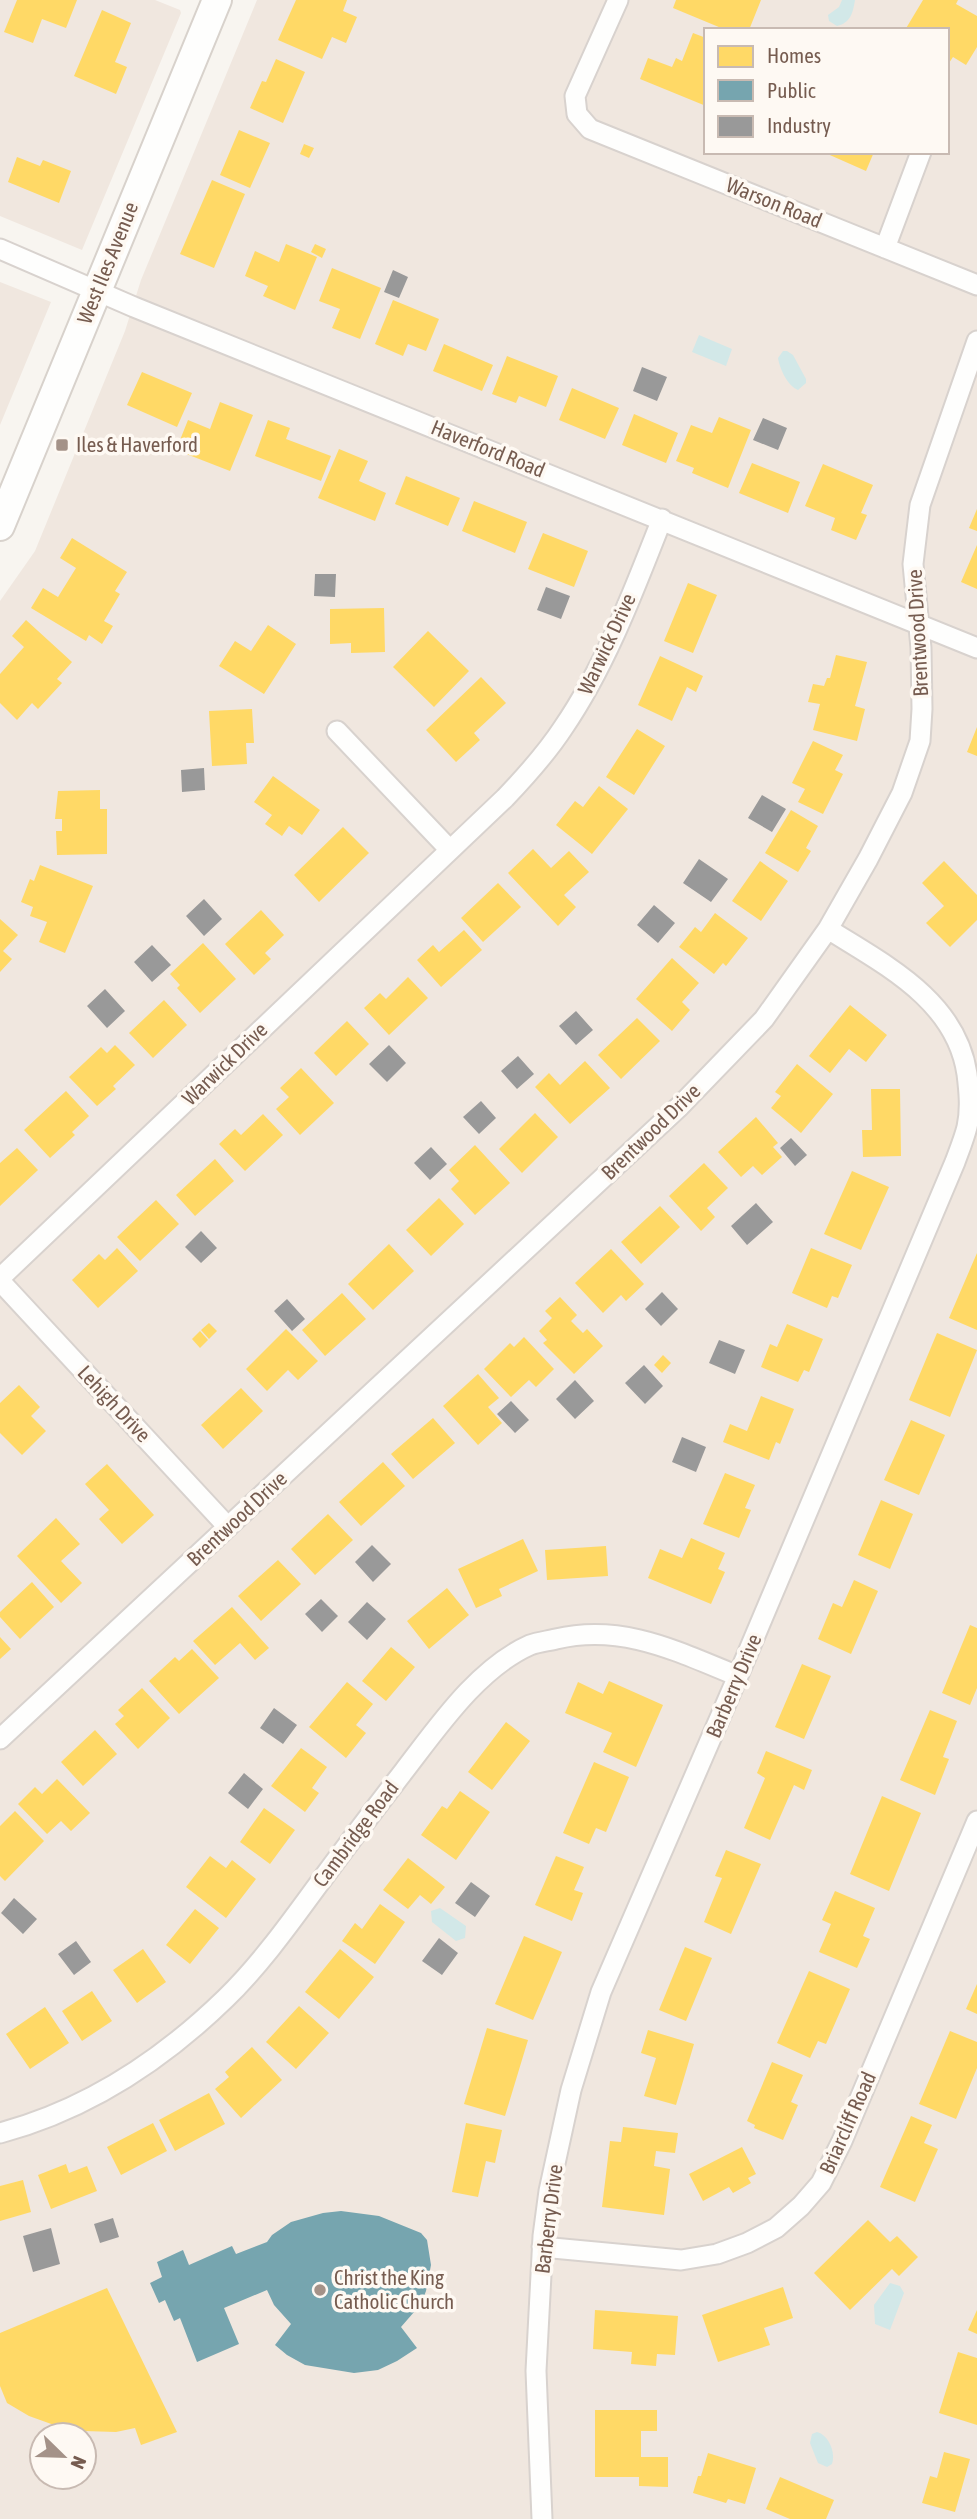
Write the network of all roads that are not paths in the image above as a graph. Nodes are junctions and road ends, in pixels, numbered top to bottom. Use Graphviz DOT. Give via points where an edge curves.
graph roads {
  1 [pos="217,0"];
  2 [pos="618,0"];
  3 [pos="921,154"];
  4 [pos="885,248"];
  5 [pos="0,249"];
  6 [pos="977,285"];
  7 [pos="96,289"];
  8 [pos="977,341"];
  9 [pos="662,519"];
  10 [pos="0,526"];
  11 [pos="918,624"];
  12 [pos="977,648"];
  13 [pos="337,731"];
  14 [pos="450,850"];
  15 [pos="828,929"];
  16 [pos="0,1279"];
  17 [pos="228,1527"];
  18 [pos="738,1676"];
  19 [pos="0,1739"];
  20 [pos="977,1821"];
  21 [pos="0,2133"];
  22 [pos="542,2247"];
  23 [pos="542,2519"];
  1 -- 7 [label="street, West Iles Avenue"];
  2 -- 4 [label="street, Warson Road" via="575,96 571,117 590,129"];
  3 -- 4 [label="street"];
  4 -- 6 [label="street, Warson Road"];
  5 -- 7 [label="street, Haverford Road"];
  7 -- 9 [label="street, Haverford Road"];
  7 -- 10 [label="street, West Iles Avenue"];
  8 -- 11 [label="street, Brentwood Drive" via="920,505 913,564"];
  9 -- 11 [label="street, Haverford Road"];
  9 -- 14 [label="street, Warwick Drive" via="599,666 563,729 529,773"];
  11 -- 12 [label="street, Haverford Road"];
  11 -- 15 [label="street, Brentwood Drive" via="920,741 902,793"];
  13 -- 14 [label="street"];
  14 -- 16 [label="street, Warwick Drive"];
  15 -- 17 [label="street, Brentwood Drive" via="764,1019 680,1106"];
  15 -- 18 [label="street, Barberry Drive" via="918,988 952,1029 964,1058 970,1095 967,1126"];
  16 -- 17 [label="street, Lehigh Drive"];
  17 -- 19 [label="street, Brentwood Drive"];
  18 -- 21 [label="street, Cambridge Road" via="652,1641 605,1634 530,1645 495,1667 454,1707 280,1936 225,1999 181,2038 84,2103"];
  18 -- 22 [label="street, Barberry Drive" via="601,1992 571,2090"];
  20 -- 22 [label="street, Briarcliff Road" via="842,2141 821,2183 801,2206 776,2228 727,2251 681,2260"];
  22 -- 23 [label="street, Barberry Drive" via="536,2371"];
}
